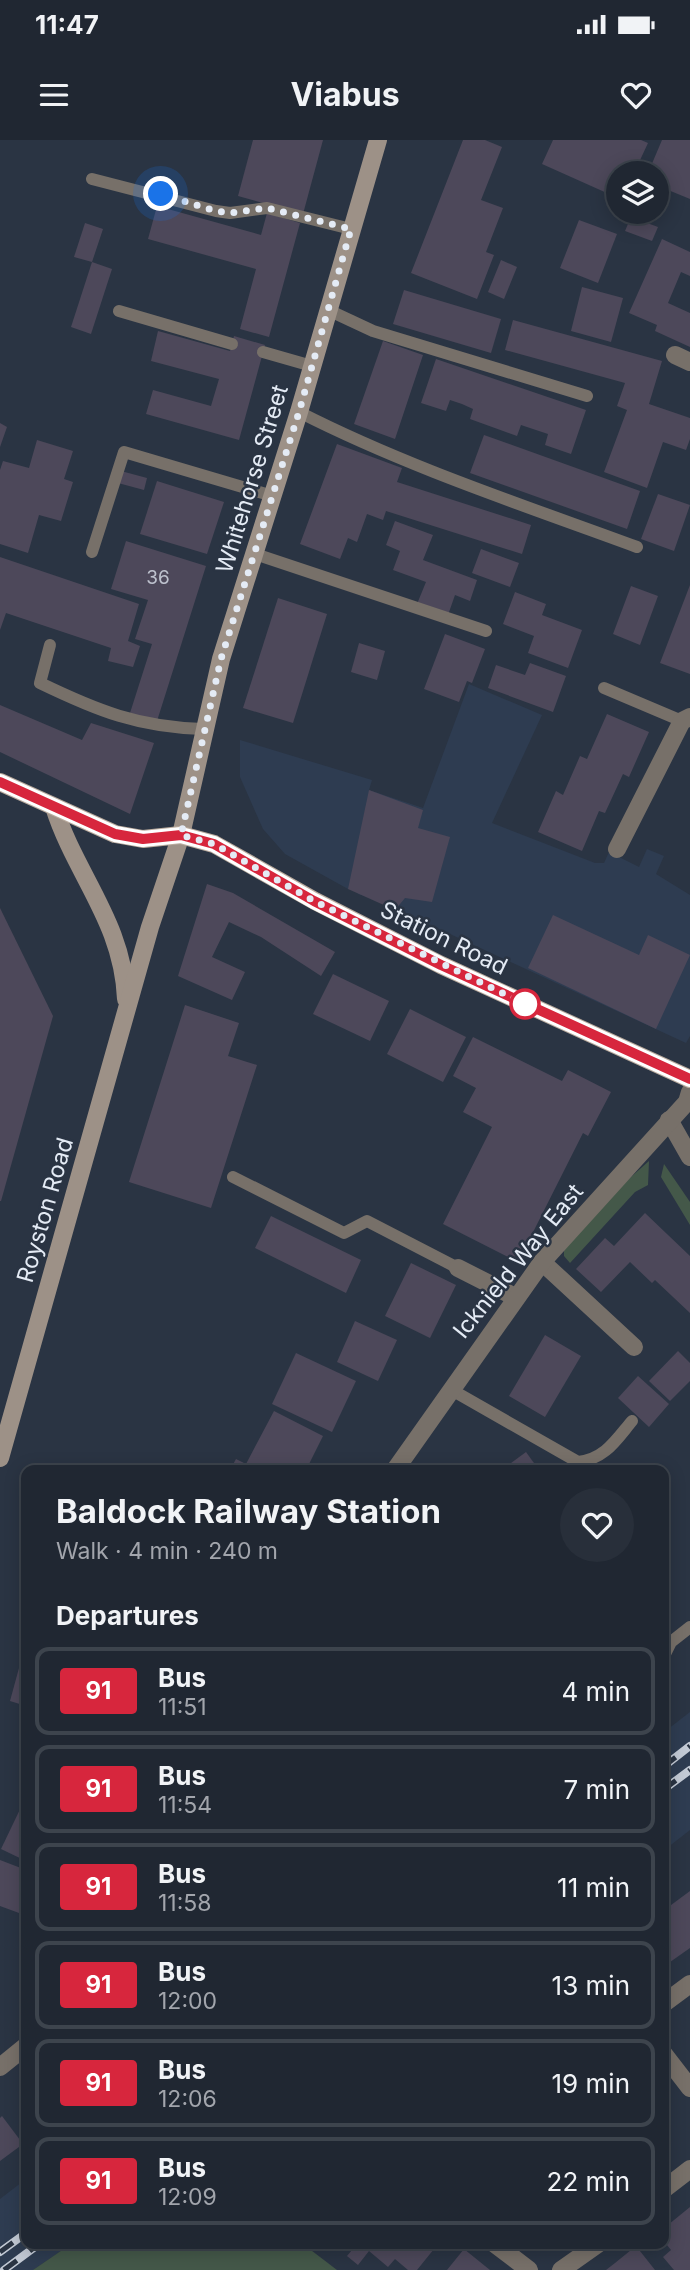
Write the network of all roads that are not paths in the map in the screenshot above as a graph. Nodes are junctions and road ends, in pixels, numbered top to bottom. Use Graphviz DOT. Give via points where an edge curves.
graph roads {
  1 [pos="378,140"];
  2 [pos="92,178"];
  3 [pos="351,229"];
  4 [pos="328,310"];
  5 [pos="119,311"];
  6 [pos="232,344"];
  7 [pos="263,352"];
  8 [pos="312,366"];
  9 [pos="587,396"];
  10 [pos="299,412"];
  11 [pos="273,496"];
  12 [pos="637,547"];
  13 [pos="92,552"];
  14 [pos="255,554"];
  15 [pos="486,631"];
  16 [pos="50,645"];
  17 [pos="604,688"];
  18 [pos="686,719"];
  19 [pos="203,729"];
  20 [pos="0,782"];
  21 [pos="54,807"];
  22 [pos="181,835"];
  23 [pos="617,849"];
  24 [pos="127,1017"];
  25 [pos="690,1079"];
  26 [pos="690,1092"];
  27 [pos="669,1120"];
  28 [pos="690,1157"];
  29 [pos="233,1177"];
  30 [pos="542,1262"];
  31 [pos="458,1268"];
  32 [pos="514,1297"];
  33 [pos="634,1347"];
  34 [pos="450,1389"];
  35 [pos="632,1421"];
  36 [pos="0,1458"];
  37 [pos="398,1465"];
  38 [pos="690,1627"];
  39 [pos="669,1646"];
  40 [pos="690,1984"];
  41 [pos="669,2000"];
  42 [pos="21,2050"];
  43 [pos="669,2061"];
  44 [pos="0,2067"];
  45 [pos="690,2088"];
  46 [pos="690,2169"];
  47 [pos="669,2185"];
  48 [pos="502,2249"];
  49 [pos="591,2249"];
  50 [pos="529,2270"];
  51 [pos="561,2270"];
  1 -- 3 [label="main road, Whitehorse Street"];
  2 -- 3 [label="lane" via="216,211 267,208"];
  3 -- 4 [label="main road, Whitehorse Street"];
  4 -- 8 [label="main road, Whitehorse Street"];
  4 -- 9 [label="lane" via="373,331"];
  5 -- 6 [label="lane"];
  7 -- 8 [label="lane"];
  8 -- 10 [label="main road, Whitehorse Street"];
  10 -- 11 [label="main road, Whitehorse Street"];
  10 -- 12 [label="lane" via="426,469"];
  11 -- 13 [label="lane" via="124,452"];
  11 -- 14 [label="main road, Whitehorse Street"];
  14 -- 15 [label="lane"];
  14 -- 19 [label="main road, Whitehorse Street"];
  16 -- 19 [label="lane" via="40,683 98,711 163,727"];
  17 -- 18 [label="lane"];
  18 -- 23 [label="street"];
  19 -- 22 [label="main road, Whitehorse Street"];
  20 -- 21 [label="main road"];
  21 -- 22 [label="main road" via="115,834 143,839"];
  21 -- 24 [label="main road, Royston Road" via="63,836 110,924 125,971"];
  22 -- 24 [label="main road, Royston Road" via="150,927"];
  22 -- 25 [label="main road, Station Road" via="214,844 441,965"];
  24 -- 36 [label="main road, Royston Road"];
  26 -- 27 [label="street, Icknield Way East" via="687,1102"];
  27 -- 28 [label="street"];
  27 -- 30 [label="street, Icknield Way East"];
  29 -- 31 [label="lane" via="344,1233 367,1221"];
  30 -- 32 [label="street, Icknield Way East"];
  30 -- 33 [label="street"];
  31 -- 32 [label="street"];
  32 -- 34 [label="street, Icknield Way East"];
  34 -- 35 [label="lane" via="578,1462 605,1453"];
  34 -- 37 [label="street, Icknield Way East"];
  38 -- 39 [label="lane"];
  40 -- 41 [label="street"];
  42 -- 44 [label="street"];
  43 -- 45 [label="street"];
  46 -- 47 [label="street"];
  48 -- 50 [label="street"];
  49 -- 51 [label="street"];
}
